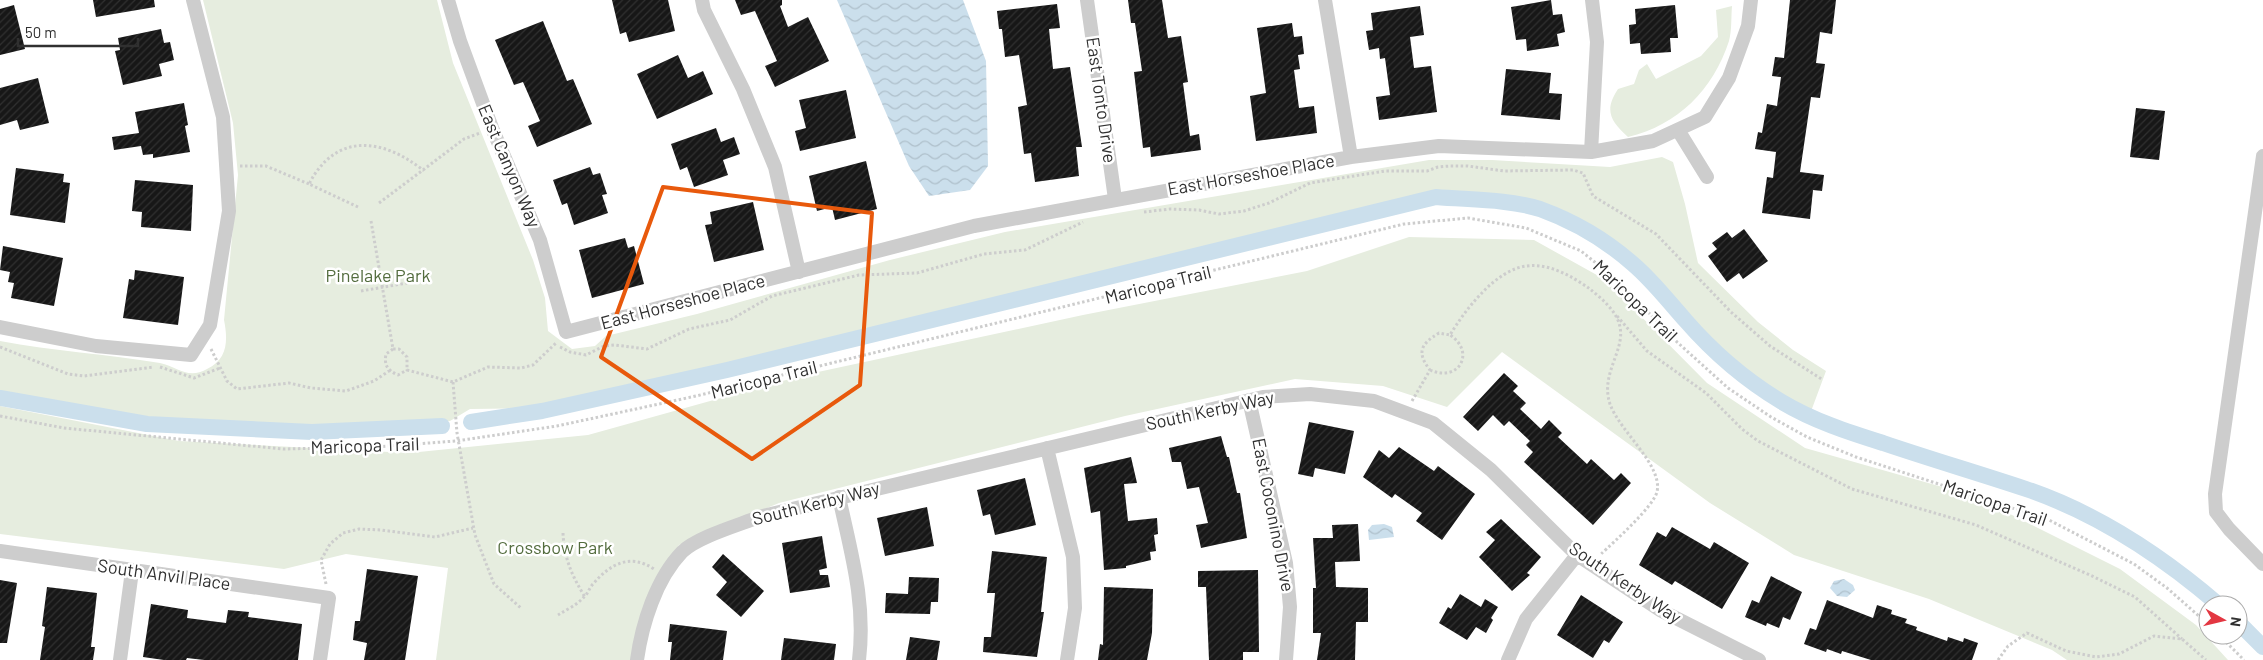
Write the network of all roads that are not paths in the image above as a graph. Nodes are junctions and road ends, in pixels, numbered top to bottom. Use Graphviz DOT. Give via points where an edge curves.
graph roads {
  1 [pos="193,0"];
  2 [pos="448,0"];
  3 [pos="702,0"];
  4 [pos="1087,0"];
  5 [pos="1325,0"];
  6 [pos="1592,0"];
  7 [pos="1751,0"];
  8 [pos="1678,130"];
  9 [pos="1591,152"];
  10 [pos="2263,156"];
  11 [pos="1351,157"];
  12 [pos="1707,177"];
  13 [pos="1114,199"];
  14 [pos="799,272"];
  15 [pos="0,327"];
  16 [pos="566,332"];
  17 [pos="1249,400"];
  18 [pos="1047,448"];
  19 [pos="839,497"];
  20 [pos="0,551"];
  21 [pos="1578,555"];
  22 [pos="2263,564"];
  23 [pos="132,570"];
  24 [pos="1753,659"];
  25 [pos="120,660"];
  26 [pos="320,660"];
  27 [pos="637,660"];
  28 [pos="859,660"];
  29 [pos="1068,660"];
  30 [pos="1286,660"];
  31 [pos="1508,660"];
  1 -- 15 [label="street" via="223,117 229,211 210,325 192,355 96,346"];
  2 -- 16 [label="street, East Canyon Way" via="492,128 540,240"];
  3 -- 14 [label="street" via="744,89 775,167"];
  4 -- 13 [label="street, East Tonto Drive"];
  5 -- 11 [label="street"];
  6 -- 9 [label="street" via="1597,42"];
  7 -- 8 [label="street, East Horseshoe Place" via="1748,26 1729,78 1704,117"];
  8 -- 9 [label="street, East Horseshoe Place" via="1653,141"];
  8 -- 12 [label="street"];
  9 -- 11 [label="street, East Horseshoe Place" via="1439,146"];
  10 -- 22 [label="street" via="2215,494 2216,512"];
  11 -- 13 [label="street, East Horseshoe Place"];
  13 -- 14 [label="street, East Horseshoe Place" via="974,226"];
  14 -- 16 [label="street, East Horseshoe Place"];
  17 -- 18 [label="street, South Kerby Way"];
  17 -- 21 [label="street, South Kerby Way" via="1310,394 1374,401 1433,423 1491,470"];
  17 -- 30 [label="street, East Coconino Drive" via="1286,563 1290,607"];
  18 -- 19 [label="street, South Kerby Way"];
  18 -- 29 [label="street" via="1073,557 1075,608"];
  19 -- 27 [label="street, South Kerby Way" via="759,517 712,535 683,551 660,583 639,641"];
  19 -- 28 [label="street" via="861,601"];
  20 -- 23 [label="street, South Anvil Place"];
  21 -- 24 [label="street, South Kerby Way" via="1660,610"];
  21 -- 31 [label="street" via="1526,618"];
  23 -- 25 [label="street"];
  23 -- 26 [label="street, South Anvil Place" via="329,598"];
}
